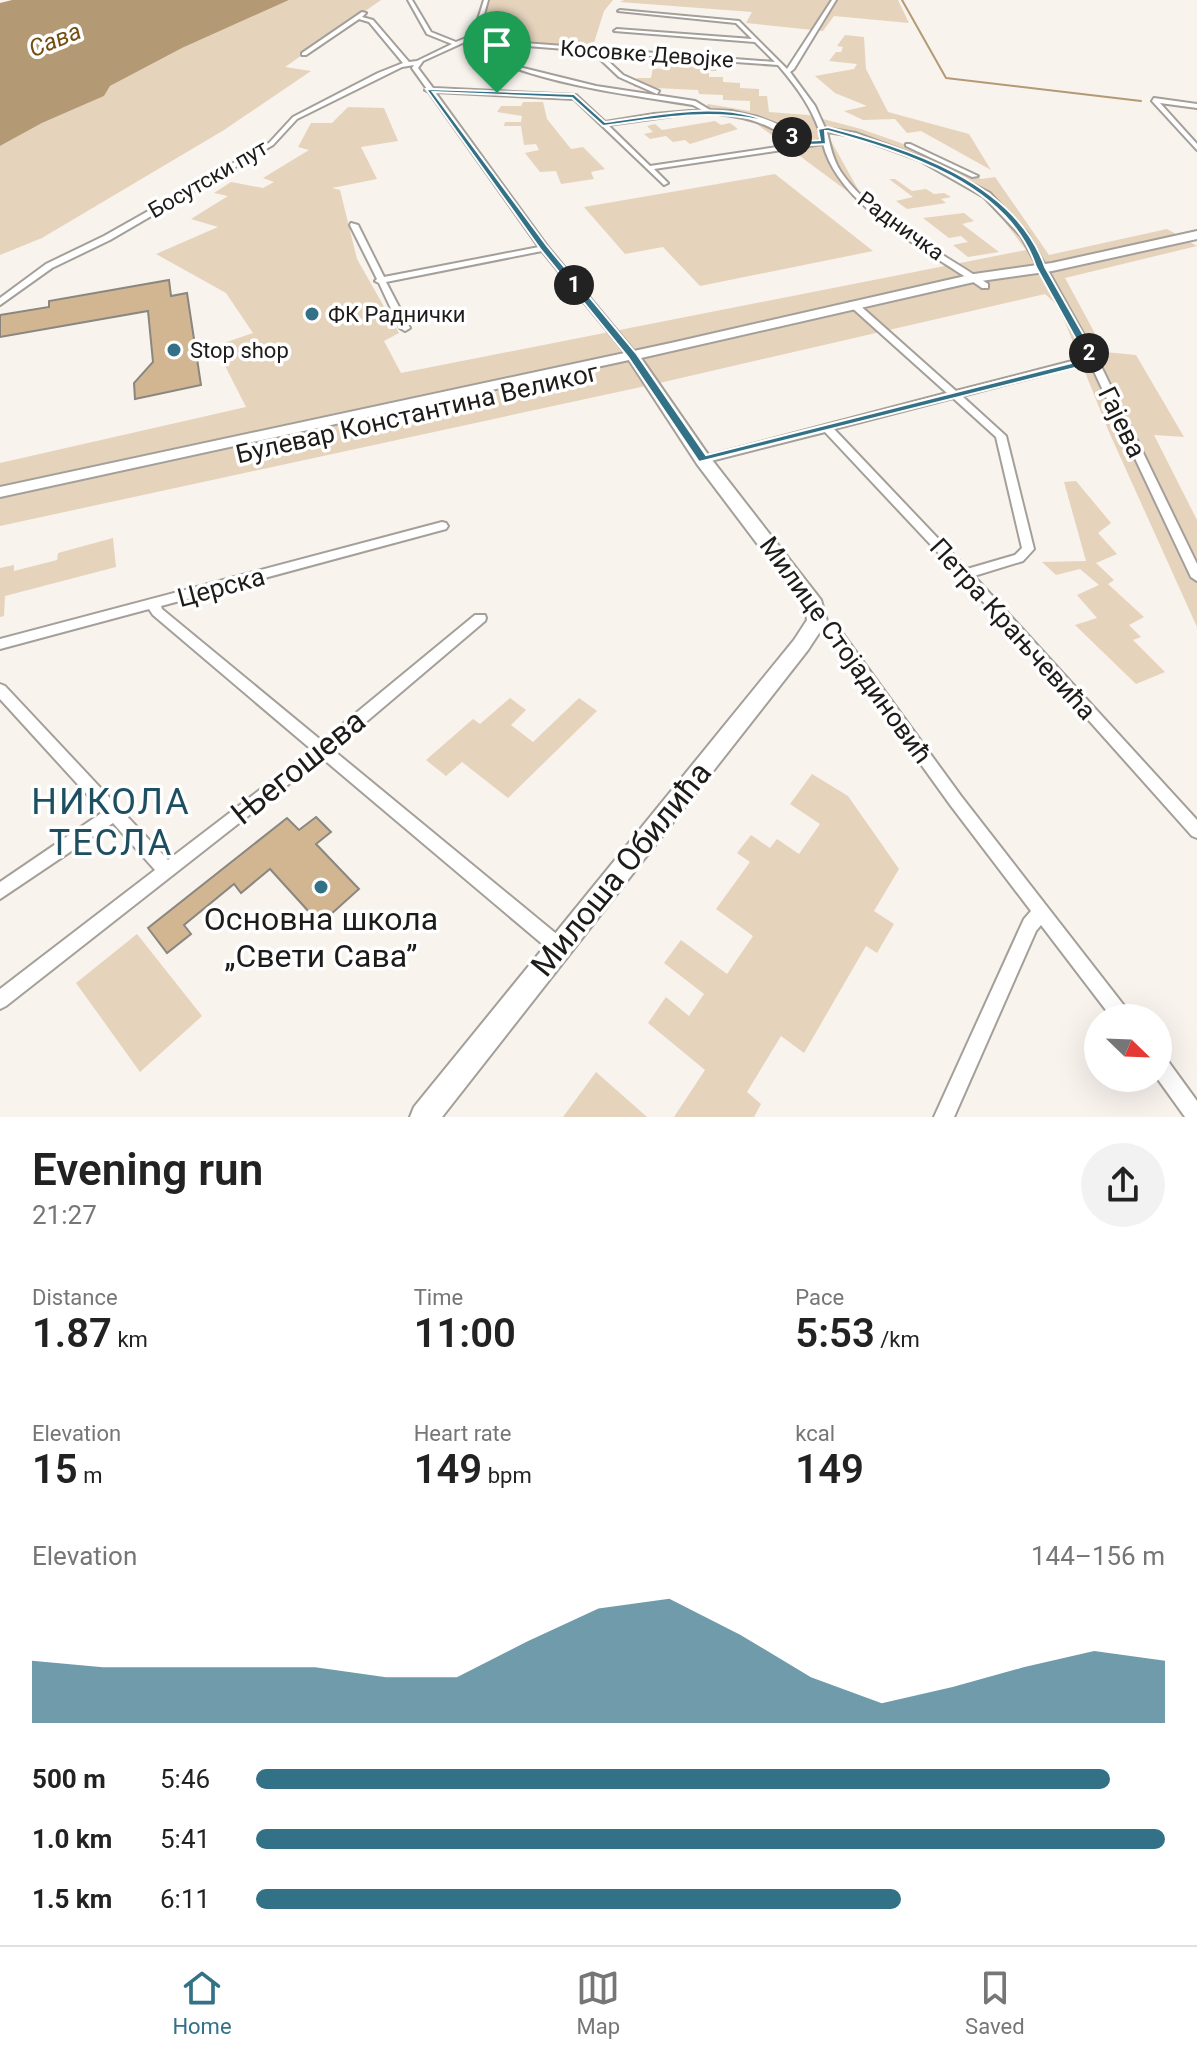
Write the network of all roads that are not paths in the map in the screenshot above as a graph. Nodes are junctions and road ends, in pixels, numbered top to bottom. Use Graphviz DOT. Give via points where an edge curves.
graph roads {
  1 [pos="410,0"];
  2 [pos="486,0"];
  3 [pos="834,0"];
  4 [pos="620,11"];
  5 [pos="617,31"];
  6 [pos="468,40"];
  7 [pos="758,41"];
  8 [pos="488,42"];
  9 [pos="458,45"];
  10 [pos="606,50"];
  11 [pos="304,54"];
  12 [pos="417,63"];
  13 [pos="407,64"];
  14 [pos="777,64"];
  15 [pos="785,72"];
  16 [pos="428,90"];
  17 [pos="692,103"];
  18 [pos="1197,106"];
  19 [pos="708,111"];
  20 [pos="603,124"];
  21 [pos="820,125"];
  22 [pos="1181,132"];
  23 [pos="1197,133"];
  24 [pos="823,142"];
  25 [pos="800,143"];
  26 [pos="1197,148"];
  27 [pos="650,168"];
  28 [pos="974,176"];
  29 [pos="664,183"];
  30 [pos="354,225"];
  31 [pos="1197,235"];
  32 [pos="544,248"];
  33 [pos="1042,269"];
  34 [pos="379,281"];
  35 [pos="980,282"];
  36 [pos="0,302"];
  37 [pos="858,308"];
  38 [pos="405,328"];
  39 [pos="635,360"];
  40 [pos="1094,362"];
  41 [pos="956,394"];
  42 [pos="827,428"];
  43 [pos="703,460"];
  44 [pos="0,492"];
  45 [pos="0,505"];
  46 [pos="442,526"];
  47 [pos="965,574"];
  48 [pos="1197,577"];
  49 [pos="154,605"];
  50 [pos="480,618"];
  51 [pos="817,621"];
  52 [pos="0,644"];
  53 [pos="0,690"];
  54 [pos="322,750"];
  55 [pos="113,814"];
  56 [pos="1197,831"];
  57 [pos="167,871"];
  58 [pos="0,891"];
  59 [pos="1041,912"];
  60 [pos="559,947"];
  61 [pos="0,1000"];
  62 [pos="1112,1004"];
  63 [pos="1172,1083"];
  64 [pos="424,1117"];
  65 [pos="944,1117"];
  66 [pos="1197,1117"];
  1 -- 9 [label="street" via="429,33"];
  2 -- 6 [label="street" via="475,36"];
  3 -- 15 [label="street"];
  4 -- 7 [label="street, Косовке Девојке" via="737,22"];
  5 -- 7 [label="street"];
  6 -- 8 [label="street, Косовке Девојке"];
  6 -- 9 [label="street, Босутски пут"];
  7 -- 14 [label="street, Косовке Девојке"];
  8 -- 10 [label="street, Косовке Девојке"];
  8 -- 17 [label="street" via="485,55 513,67 596,88"];
  9 -- 12 [label="street, Босутски пут"];
  10 -- 14 [label="street, Косовке Девојке"];
  10 -- 17 [label="street" via="604,60 621,76"];
  11 -- 13 [label="street" via="361,15"];
  12 -- 13 [label="street, Босутски пут"];
  12 -- 16 [label="street"];
  13 -- 36 [label="street, Босутски пут" via="292,120 271,144 49,266"];
  14 -- 15 [label="street, Косовке Девојке"];
  15 -- 21 [label="street"];
  16 -- 20 [label="street" via="571,95"];
  16 -- 32 [label="street"];
  17 -- 19 [label="street"];
  18 -- 22 [label="street" via="1154,100"];
  19 -- 20 [label="street"];
  19 -- 25 [label="street" via="764,119"];
  20 -- 27 [label="street"];
  21 -- 24 [label="street, Радничка"];
  21 -- 28 [label="street" via="910,145"];
  21 -- 33 [label="street, Гајева" via="898,149 987,195 1024,235"];
  22 -- 23 [label="street"];
  22 -- 26 [label="street"];
  24 -- 25 [label="street"];
  24 -- 35 [label="street, Радничка" via="831,164 862,199"];
  25 -- 27 [label="street"];
  27 -- 29 [label="street"];
  30 -- 34 [label="street"];
  31 -- 33 [label="main road, Булевар Константина Великог"];
  32 -- 34 [label="street"];
  32 -- 39 [label="street"];
  33 -- 35 [label="main road, Булевар Константина Великог"];
  33 -- 40 [label="street, Гајева"];
  34 -- 38 [label="street"];
  35 -- 37 [label="main road, Булевар Константина Великог"];
  37 -- 39 [label="main road, Булевар Константина Великог"];
  37 -- 41 [label="street"];
  39 -- 43 [label="main road, Милице Стојадиновић"];
  39 -- 44 [label="main road, Булевар Константина Великог"];
  39 -- 45 [label="main road, Булевар Константина Великог"];
  40 -- 41 [label="street"];
  40 -- 48 [label="street, Гајева"];
  41 -- 42 [label="street"];
  41 -- 47 [label="street" via="1001,436 1029,545 1019,558"];
  42 -- 43 [label="street"];
  42 -- 47 [label="street, Петра Крањчевића"];
  43 -- 51 [label="main road, Милице Стојадиновић" via="814,605"];
  46 -- 49 [label="street, Церска"];
  47 -- 56 [label="street, Петра Крањчевића"];
  49 -- 52 [label="street, Церска"];
  49 -- 54 [label="street"];
  50 -- 54 [label="street, Његошева"];
  51 -- 59 [label="street, Милице Стојадиновић" via="835,634"];
  51 -- 60 [label="main road, Милоша Обилића"];
  53 -- 55 [label="street"];
  54 -- 57 [label="street, Његошева"];
  54 -- 60 [label="street"];
  55 -- 57 [label="street"];
  55 -- 58 [label="street"];
  57 -- 61 [label="street, Његошева"];
  59 -- 62 [label="street, Милице Стојадиновић"];
  59 -- 65 [label="street" via="1030,925"];
  60 -- 64 [label="main road, Милоша Обилића"];
  63 -- 66 [label="street"];
}
